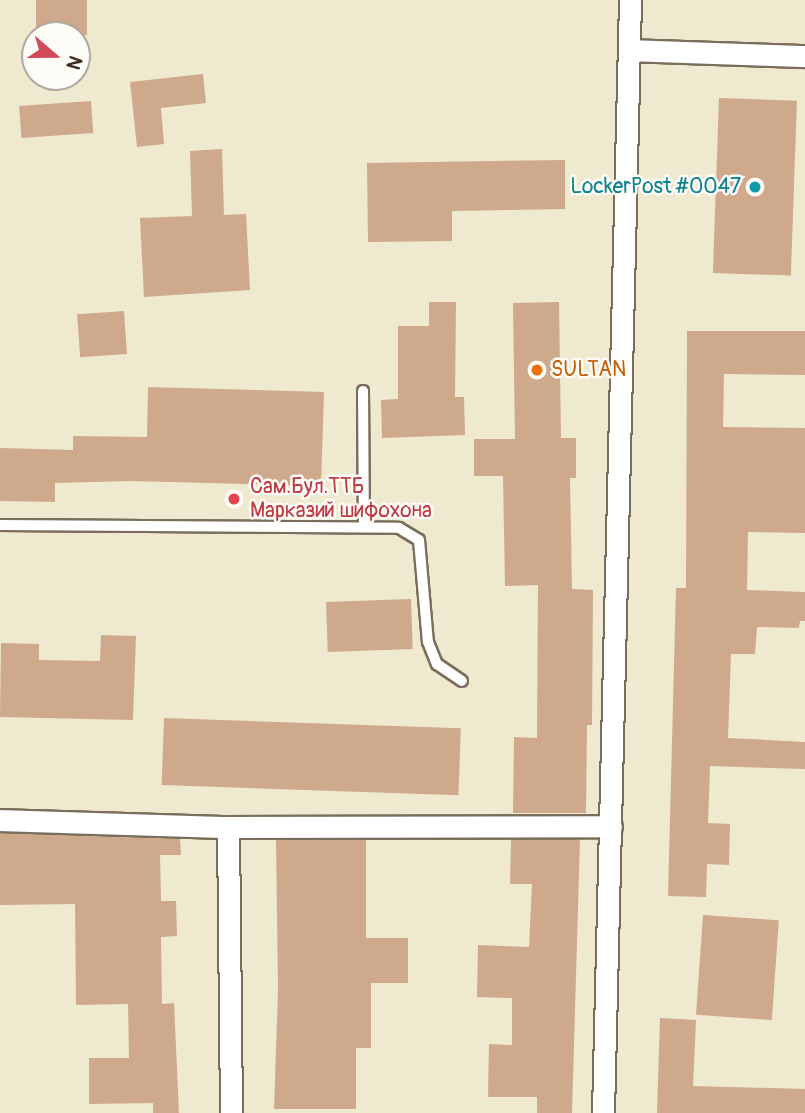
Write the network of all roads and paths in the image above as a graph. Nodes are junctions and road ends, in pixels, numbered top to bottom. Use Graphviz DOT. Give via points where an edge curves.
graph roads {
  1 [pos="630,0"];
  2 [pos="630,50"];
  3 [pos="805,56"];
  4 [pos="363,391"];
  5 [pos="0,525"];
  6 [pos="364,527"];
  7 [pos="462,681"];
  8 [pos="0,820"];
  9 [pos="611,826"];
  10 [pos="228,827"];
  11 [pos="231,1113"];
  12 [pos="603,1113"];
  1 -- 2 [label="street"];
  2 -- 3 [label="street"];
  2 -- 9 [label="street"];
  4 -- 6 [label="lane"];
  5 -- 6 [label="lane"];
  6 -- 7 [label="lane" via="399,528 419,540 428,642 437,664"];
  8 -- 10 [label="street"];
  9 -- 10 [label="street"];
  9 -- 12 [label="street"];
  10 -- 11 [label="street"];
}
